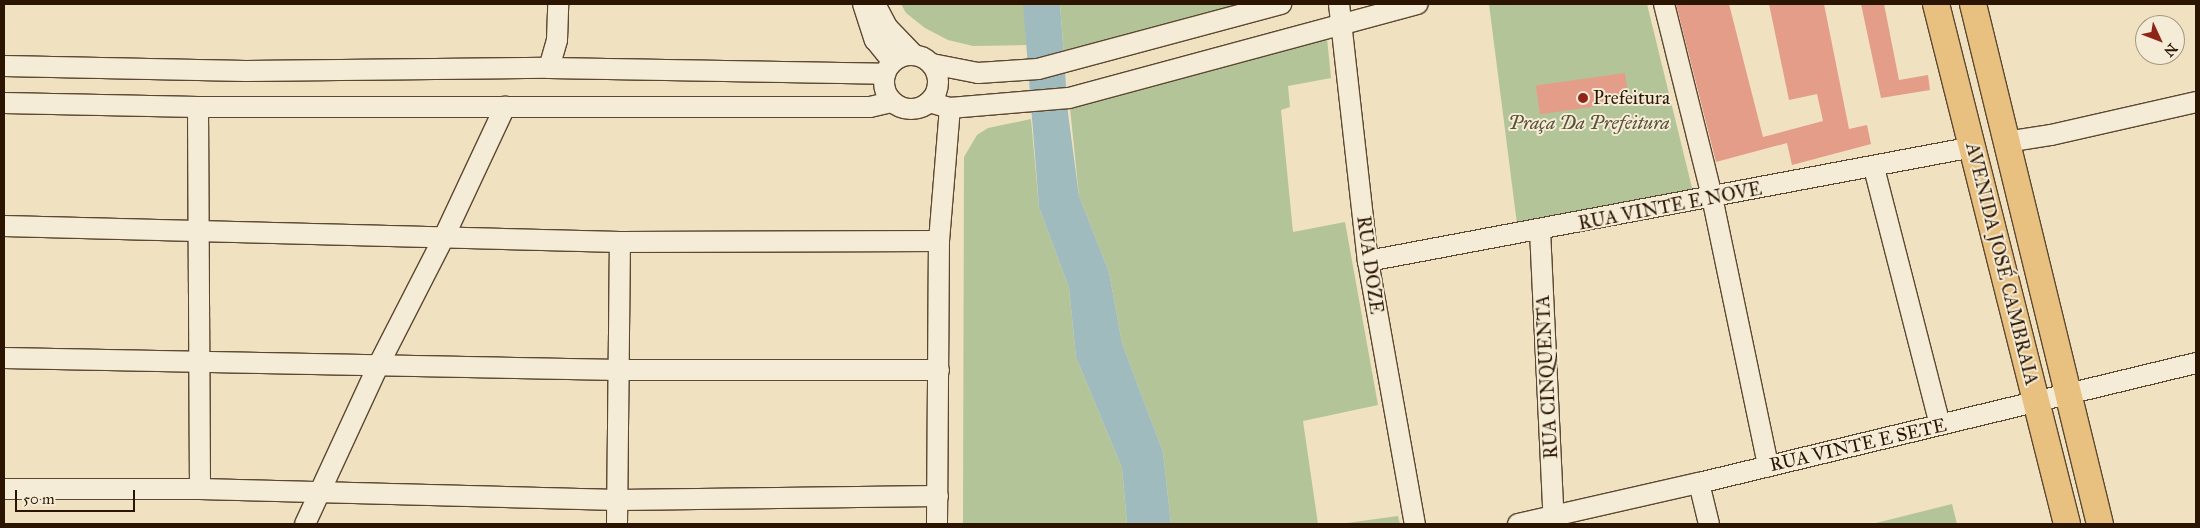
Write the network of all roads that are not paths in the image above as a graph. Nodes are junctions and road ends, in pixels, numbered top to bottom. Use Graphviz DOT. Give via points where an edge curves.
graph roads {
  1 [pos="558,4"];
  2 [pos="573,4"];
  3 [pos="863,4"];
  4 [pos="875,4"];
  5 [pos="1281,4"];
  6 [pos="1339,4"];
  7 [pos="1418,4"];
  8 [pos="1664,4"];
  9 [pos="1936,4"];
  10 [pos="1973,4"];
  11 [pos="1379,8"];
  12 [pos="1343,24"];
  13 [pos="557,40"];
  14 [pos="912,54"];
  15 [pos="932,64"];
  16 [pos="4,66"];
  17 [pos="549,68"];
  18 [pos="889,68"];
  19 [pos="4,102"];
  20 [pos="892,102"];
  21 [pos="929,102"];
  22 [pos="2196,102"];
  23 [pos="198,107"];
  24 [pos="505,107"];
  25 [pos="950,108"];
  26 [pos="2006,142"];
  27 [pos="1972,147"];
  28 [pos="1874,168"];
  29 [pos="1712,197"];
  30 [pos="4,226"];
  31 [pos="1540,230"];
  32 [pos="200,231"];
  33 [pos="444,237"];
  34 [pos="938,241"];
  35 [pos="620,242"];
  36 [pos="1368,261"];
  37 [pos="4,358"];
  38 [pos="201,363"];
  39 [pos="2196,363"];
  40 [pos="378,366"];
  41 [pos="620,370"];
  42 [pos="940,370"];
  43 [pos="2068,394"];
  44 [pos="2036,401"];
  45 [pos="1940,425"];
  46 [pos="1768,466"];
  47 [pos="1699,483"];
  48 [pos="4,488"];
  49 [pos="200,489"];
  50 [pos="318,493"];
  51 [pos="938,496"];
  52 [pos="618,500"];
  53 [pos="1554,520"];
  54 [pos="305,524"];
  55 [pos="617,524"];
  56 [pos="937,524"];
  57 [pos="1415,524"];
  58 [pos="1518,524"];
  59 [pos="1709,524"];
  60 [pos="2067,524"];
  61 [pos="2100,524"];
  1 -- 13 [label="street"];
  2 -- 13 [label="street"];
  3 -- 18 [label="street"];
  4 -- 14 [label="street" via="888,28"];
  5 -- 15 [label="street" via="1038,69 978,73"];
  6 -- 12 [label="street, RUA DOZE"];
  7 -- 11 [label="street"];
  8 -- 29 [label="street"];
  9 -- 27 [label="main road, AVENIDA JOSÉ CAMBRAIA"];
  10 -- 26 [label="main road, AVENIDA JOSÉ CAMBRAIA"];
  11 -- 12 [label="street"];
  12 -- 25 [label="street" via="1069,98"];
  12 -- 36 [label="street, RUA DOZE"];
  13 -- 17 [label="street"];
  14 -- 15 [label="street" via="926,58"];
  14 -- 18 [label="street" via="905,55"];
  15 -- 21 [label="street" via="937,72 938,88"];
  16 -- 17 [label="street" via="246,71"];
  17 -- 18 [label="street"];
  18 -- 20 [label="street" via="885,89"];
  19 -- 23 [label="street"];
  20 -- 21 [label="street" via="905,109 914,109"];
  20 -- 24 [label="street" via="870,107"];
  21 -- 25 [label="street"];
  22 -- 26 [label="street"];
  23 -- 24 [label="street"];
  23 -- 32 [label="street"];
  24 -- 33 [label="street"];
  25 -- 34 [label="street"];
  26 -- 43 [label="main road, AVENIDA JOSÉ CAMBRAIA"];
  27 -- 28 [label="street, RUA VINTE E NOVE"];
  27 -- 44 [label="main road, AVENIDA JOSÉ CAMBRAIA"];
  28 -- 29 [label="street, RUA VINTE E NOVE"];
  28 -- 45 [label="street"];
  29 -- 31 [label="street, RUA VINTE E NOVE"];
  29 -- 46 [label="street"];
  30 -- 32 [label="street"];
  31 -- 36 [label="street, RUA VINTE E NOVE"];
  31 -- 53 [label="street, RUA CINQUENTA"];
  32 -- 33 [label="street"];
  32 -- 38 [label="street"];
  33 -- 35 [label="street"];
  33 -- 40 [label="street"];
  34 -- 35 [label="street"];
  34 -- 42 [label="street"];
  35 -- 41 [label="street"];
  36 -- 57 [label="street, RUA DOZE"];
  37 -- 38 [label="street"];
  38 -- 40 [label="street"];
  38 -- 49 [label="street"];
  39 -- 43 [label="street, RUA VINTE E SETE"];
  40 -- 41 [label="street"];
  40 -- 50 [label="street"];
  41 -- 42 [label="street"];
  41 -- 52 [label="street"];
  42 -- 51 [label="street"];
  43 -- 44 [label="street, RUA VINTE E SETE"];
  43 -- 61 [label="main road, AVENIDA JOSÉ CAMBRAIA"];
  44 -- 45 [label="street, RUA VINTE E SETE"];
  44 -- 60 [label="main road, AVENIDA JOSÉ CAMBRAIA"];
  45 -- 46 [label="street, RUA VINTE E SETE"];
  46 -- 47 [label="street, RUA VINTE E SETE"];
  47 -- 53 [label="street, RUA VINTE E SETE"];
  47 -- 59 [label="street"];
  48 -- 49 [label="street"];
  49 -- 50 [label="street"];
  50 -- 52 [label="street"];
  50 -- 54 [label="street"];
  51 -- 52 [label="street"];
  51 -- 56 [label="street"];
  52 -- 55 [label="street"];
  53 -- 58 [label="street, RUA VINTE E SETE"];
}
